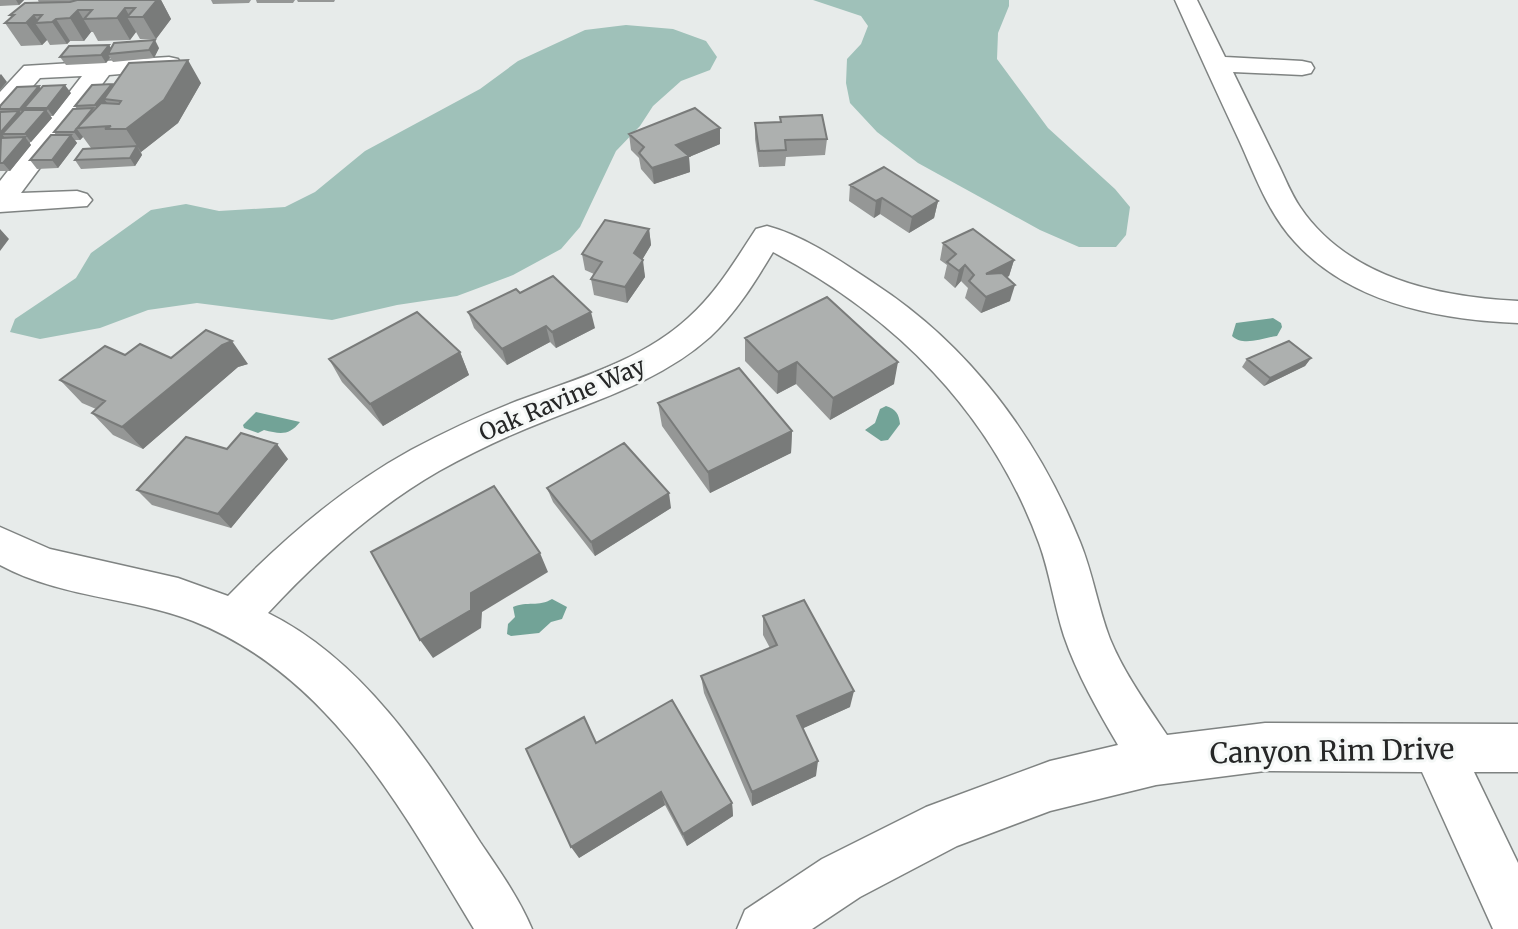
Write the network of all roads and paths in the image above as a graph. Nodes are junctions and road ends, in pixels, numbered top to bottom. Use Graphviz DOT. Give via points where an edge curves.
graph roads {
  1 [pos="1186,0"];
  2 [pos="169,64"];
  3 [pos="1216,64"];
  4 [pos="101,68"];
  5 [pos="1302,68"];
  6 [pos="0,108"];
  7 [pos="77,200"];
  8 [pos="0,202"];
  9 [pos="1518,312"];
  10 [pos="0,545"];
  11 [pos="234,620"];
  12 [pos="1436,747"];
  13 [pos="1518,748"];
  14 [pos="1156,761"];
  15 [pos="1518,922"];
  16 [pos="505,929"];
  17 [pos="764,929"];
  1 -- 3 [label="street"];
  2 -- 4 [label="street"];
  3 -- 5 [label="street"];
  3 -- 9 [label="street" via="1285,208 1321,250 1362,276 1412,297 1466,309"];
  4 -- 6 [label="street" via="33,71"];
  4 -- 8 [label="street"];
  7 -- 8 [label="street"];
  10 -- 11 [label="street" via="71,574 153,590"];
  11 -- 14 [label="street, Oak Ravine Way" via="315,539 414,468 494,426 622,378 678,345 720,307 767,236 817,260 903,319 934,346 1002,429 1040,496 1067,562 1090,645"];
  11 -- 16 [label="street" via="307,664 349,701 387,746"];
  12 -- 13 [label="street, Canyon Rim Drive"];
  12 -- 14 [label="street, Canyon Rim Drive" via="1265,747"];
  12 -- 15 [label="street"];
  14 -- 17 [label="street, Canyon Rim Drive" via="1050,786 943,825 841,878"];
}
